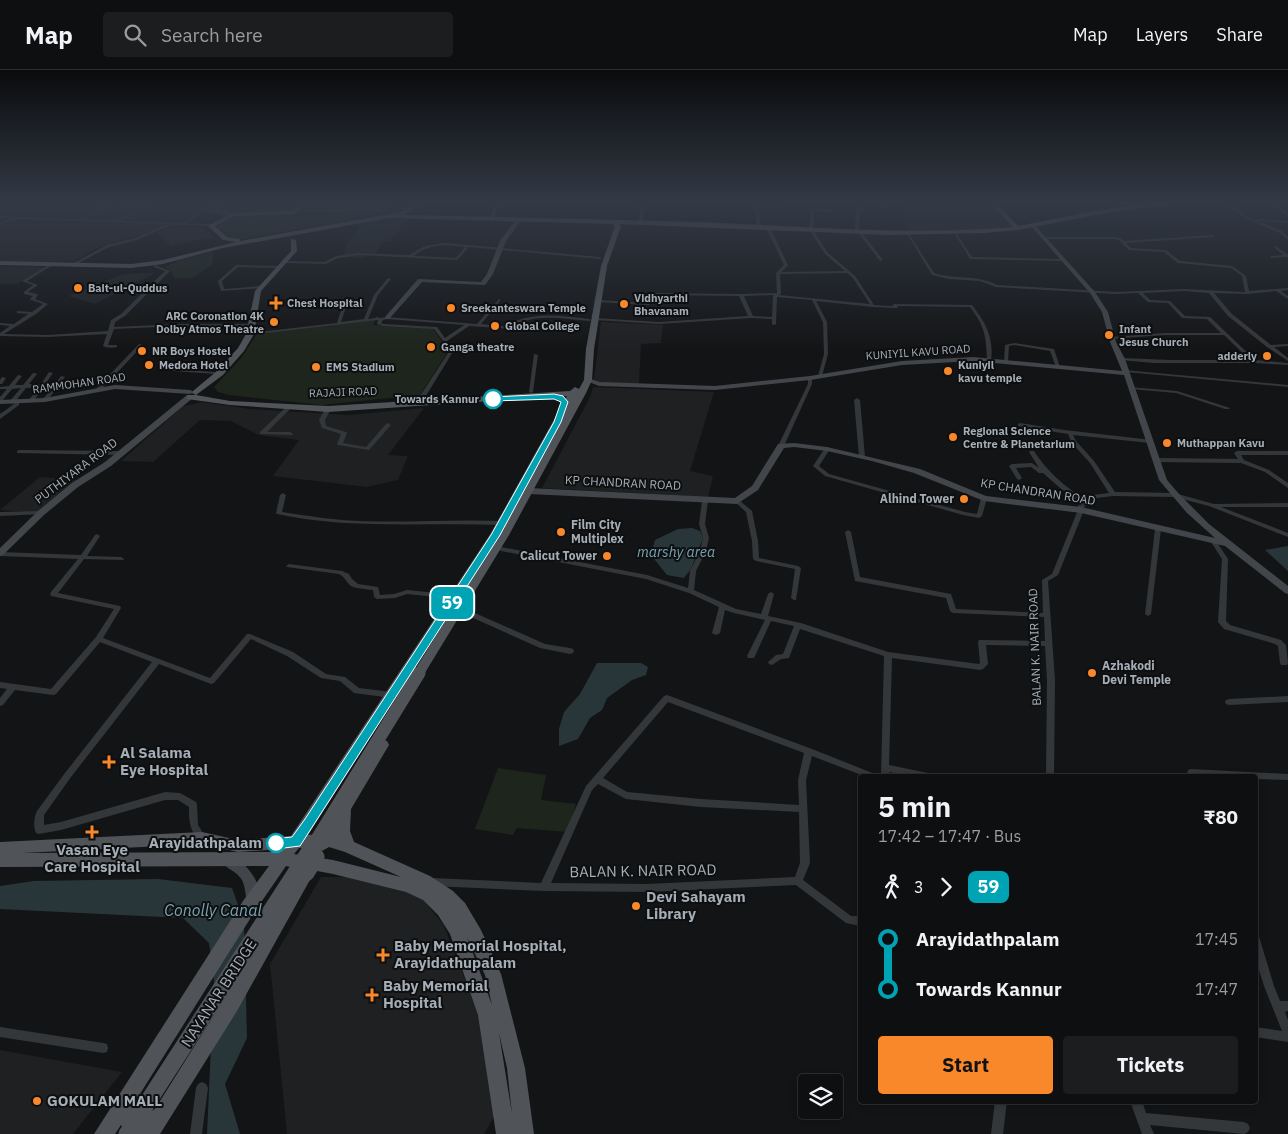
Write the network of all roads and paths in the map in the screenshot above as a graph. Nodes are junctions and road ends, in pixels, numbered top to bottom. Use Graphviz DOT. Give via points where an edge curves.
graph roads {
  1 [pos="98,252"];
  2 [pos="203,252"];
  3 [pos="292,252"];
  4 [pos="415,252"];
  5 [pos="463,252"];
  6 [pos="499,252"];
  7 [pos="525,252"];
  8 [pos="603,252"];
  9 [pos="780,252"];
  10 [pos="825,252"];
  11 [pos="874,252"];
  12 [pos="919,252"];
  13 [pos="968,252"];
  14 [pos="1055,252"];
  15 [pos="1166,252"];
  16 [pos="188,256"];
  17 [pos="411,256"];
  18 [pos="1272,257"];
  19 [pos="1288,257"];
  20 [pos="881,260"];
  21 [pos="1062,260"];
  22 [pos="286,262"];
  23 [pos="601,263"];
  24 [pos="0,264"];
  25 [pos="50,265"];
  26 [pos="72,266"];
  27 [pos="155,266"];
  28 [pos="279,267"];
  29 [pos="848,272"];
  30 [pos="778,273"];
  31 [pos="389,279"];
  32 [pos="261,287"];
  33 [pos="1288,289"];
  34 [pos="1277,290"];
  35 [pos="1210,291"];
  36 [pos="1092,292"];
  37 [pos="1139,292"];
  38 [pos="1247,293"];
  39 [pos="741,295"];
  40 [pos="775,296"];
  41 [pos="1288,298"];
  42 [pos="813,299"];
  43 [pos="499,300"];
  44 [pos="346,301"];
  45 [pos="598,301"];
  46 [pos="873,306"];
  47 [pos="19,312"];
  48 [pos="35,313"];
  49 [pos="751,317"];
  50 [pos="377,318"];
  51 [pos="387,318"];
  52 [pos="774,318"];
  53 [pos="366,319"];
  54 [pos="592,320"];
  55 [pos="339,322"];
  56 [pos="0,324"];
  57 [pos="16,324"];
  58 [pos="774,324"];
  59 [pos="252,325"];
  60 [pos="467,325"];
  61 [pos="478,325"];
  62 [pos="111,330"];
  63 [pos="250,334"];
  64 [pos="1224,334"];
  65 [pos="0,335"];
  66 [pos="1112,338"];
  67 [pos="446,340"];
  68 [pos="140,345"];
  69 [pos="1288,345"];
  70 [pos="115,346"];
  71 [pos="1270,346"];
  72 [pos="536,355"];
  73 [pos="988,360"];
  74 [pos="1122,360"];
  75 [pos="1253,360"];
  76 [pos="1288,360"];
  77 [pos="1006,361"];
  78 [pos="1288,364"];
  79 [pos="1058,367"];
  80 [pos="224,368"];
  81 [pos="174,370"];
  82 [pos="1126,372"];
  83 [pos="51,373"];
  84 [pos="35,374"];
  85 [pos="215,374"];
  86 [pos="20,376"];
  87 [pos="63,376"];
  88 [pos="820,376"];
  89 [pos="4,378"];
  90 [pos="810,378"];
  91 [pos="584,380"];
  92 [pos="0,383"];
  93 [pos="57,384"];
  94 [pos="43,385"];
  95 [pos="26,386"];
  96 [pos="1288,386"];
  97 [pos="11,387"];
  98 [pos="0,388"];
  99 [pos="1131,388"];
  100 [pos="97,390"];
  101 [pos="576,392"];
  102 [pos="527,394"];
  103 [pos="190,395"];
  104 [pos="421,399"];
  105 [pos="45,400"];
  106 [pos="857,400"];
  107 [pos="0,402"];
  108 [pos="32,402"];
  109 [pos="15,403"];
  110 [pos="289,407"];
  111 [pos="1227,408"];
  112 [pos="328,410"];
  113 [pos="564,410"];
  114 [pos="0,417"];
  115 [pos="388,425"];
  116 [pos="1020,425"];
  117 [pos="1070,433"];
  118 [pos="290,434"];
  119 [pos="1150,441"];
  120 [pos="781,446"];
  121 [pos="826,449"];
  122 [pos="20,452"];
  123 [pos="121,452"];
  124 [pos="1032,452"];
  125 [pos="1288,453"];
  126 [pos="862,457"];
  127 [pos="1156,460"];
  128 [pos="1242,461"];
  129 [pos="1020,478"];
  130 [pos="1057,482"];
  131 [pos="1288,486"];
  132 [pos="529,491"];
  133 [pos="1113,494"];
  134 [pos="283,495"];
  135 [pos="1174,495"];
  136 [pos="984,498"];
  137 [pos="706,500"];
  138 [pos="737,501"];
  139 [pos="1212,505"];
  140 [pos="1288,505"];
  141 [pos="1083,507"];
  142 [pos="41,512"];
  143 [pos="0,514"];
  144 [pos="1158,528"];
  145 [pos="501,531"];
  146 [pos="848,532"];
  147 [pos="1287,533"];
  148 [pos="97,536"];
  149 [pos="1214,542"];
  150 [pos="1232,545"];
  151 [pos="501,549"];
  152 [pos="0,554"];
  153 [pos="83,557"];
  154 [pos="121,558"];
  155 [pos="289,566"];
  156 [pos="691,591"];
  157 [pos="1288,591"];
  158 [pos="772,594"];
  159 [pos="456,597"];
  160 [pos="794,598"];
  161 [pos="723,605"];
  162 [pos="464,611"];
  163 [pos="1148,614"];
  164 [pos="1047,616"];
  165 [pos="767,617"];
  166 [pos="798,625"];
  167 [pos="716,633"];
  168 [pos="99,640"];
  169 [pos="1049,644"];
  170 [pos="570,651"];
  171 [pos="888,655"];
  172 [pos="751,656"];
  173 [pos="157,661"];
  174 [pos="772,662"];
  175 [pos="1284,663"];
  176 [pos="0,685"];
  177 [pos="14,686"];
  178 [pos="392,695"];
  179 [pos="1288,700"];
  180 [pos="1229,702"];
  181 [pos="0,703"];
  182 [pos="810,751"];
  183 [pos="885,772"];
  184 [pos="867,774"];
  185 [pos="906,774"];
  186 [pos="1050,774"];
  187 [pos="1192,774"];
  188 [pos="1221,774"];
  189 [pos="1258,776"];
  190 [pos="1288,777"];
  191 [pos="597,779"];
  192 [pos="344,808"];
  193 [pos="803,809"];
  194 [pos="202,838"];
  195 [pos="325,840"];
  196 [pos="295,842"];
  197 [pos="348,846"];
  198 [pos="0,848"];
  199 [pos="282,859"];
  200 [pos="0,860"];
  201 [pos="228,860"];
  202 [pos="798,881"];
  203 [pos="420,885"];
  204 [pos="544,887"];
  205 [pos="251,903"];
  206 [pos="858,921"];
  207 [pos="1258,947"];
  208 [pos="1283,1006"];
  209 [pos="0,1032"];
  210 [pos="1258,1032"];
  211 [pos="1288,1033"];
  212 [pos="1288,1037"];
  213 [pos="103,1048"];
  214 [pos="515,1064"];
  215 [pos="496,1072"];
  216 [pos="202,1088"];
  217 [pos="130,1094"];
  218 [pos="1001,1104"];
  219 [pos="1137,1104"];
  220 [pos="162,1114"];
  221 [pos="1142,1118"];
  222 [pos="1244,1128"];
  223 [pos="104,1134"];
  224 [pos="128,1134"];
  225 [pos="149,1134"];
  226 [pos="196,1134"];
  227 [pos="506,1134"];
  228 [pos="524,1134"];
  229 [pos="997,1134"];
  230 [pos="1148,1134"];
  1 -- 26 [label="street"];
  2 -- 16 [label="main road"];
  3 -- 22 [label="main road"];
  4 -- 17 [label="street"];
  5 -- 17 [label="street" via="457,259"];
  6 -- 51 [label="main road" via="483,284 420,280"];
  7 -- 23 [label="street"];
  8 -- 23 [label="main road"];
  9 -- 30 [label="street" via="786,265"];
  10 -- 29 [label="street"];
  11 -- 20 [label="street"];
  12 -- 36 [label="street" via="933,274 940,277 968,276 987,280 996,286"];
  13 -- 21 [label="street" via="972,258"];
  14 -- 21 [label="main road"];
  15 -- 38 [label="street" via="1179,262 1232,267 1244,276"];
  16 -- 25 [label="main road" via="126,268"];
  16 -- 26 [label="main road" via="131,266"];
  17 -- 22 [label="street" via="359,254 336,257 326,263"];
  18 -- 19 [label="street"];
  21 -- 36 [label="main road"];
  22 -- 28 [label="main road"];
  23 -- 45 [label="main road"];
  23 -- 54 [label="main road"];
  24 -- 25 [label="main road"];
  25 -- 26 [label="main road"];
  25 -- 48 [label="street" via="24,281 36,285 24,292 36,295 32,299 46,304"];
  27 -- 62 [label="street" via="168,271 113,321"];
  28 -- 32 [label="main road"];
  28 -- 32 [label="street" via="237,266 220,281 222,290"];
  29 -- 30 [label="street"];
  29 -- 46 [label="street"];
  30 -- 40 [label="street" via="779,294"];
  31 -- 53 [label="street" via="376,295"];
  32 -- 59 [label="main road"];
  33 -- 34 [label="street"];
  34 -- 38 [label="street"];
  34 -- 41 [label="street"];
  35 -- 37 [label="street"];
  35 -- 38 [label="street"];
  35 -- 71 [label="street" via="1230,314"];
  36 -- 37 [label="street"];
  36 -- 66 [label="main road" via="1105,312"];
  37 -- 64 [label="street" via="1149,301 1169,302 1184,317 1208,318"];
  39 -- 40 [label="street"];
  39 -- 45 [label="street" via="655,294 648,304"];
  39 -- 49 [label="street"];
  40 -- 42 [label="street"];
  40 -- 52 [label="street"];
  42 -- 46 [label="street"];
  42 -- 88 [label="street" via="825,322 826,344"];
  43 -- 61 [label="street"];
  44 -- 55 [label="street"];
  45 -- 54 [label="main road"];
  46 -- 73 [label="street" via="971,306 984,322 988,336"];
  47 -- 48 [label="street"];
  48 -- 57 [label="street"];
  49 -- 52 [label="street"];
  49 -- 54 [label="street" via="659,323"];
  50 -- 51 [label="street"];
  50 -- 53 [label="street"];
  50 -- 67 [label="street" via="383,325 432,326"];
  51 -- 60 [label="street"];
  52 -- 58 [label="street"];
  53 -- 55 [label="street"];
  54 -- 61 [label="street" via="548,316 523,319 515,328"];
  54 -- 91 [label="main road"];
  55 -- 63 [label="street"];
  56 -- 57 [label="street"];
  57 -- 65 [label="street"];
  59 -- 62 [label="street" via="181,324"];
  59 -- 63 [label="main road"];
  60 -- 61 [label="street"];
  60 -- 67 [label="street"];
  62 -- 65 [label="street" via="48,336"];
  62 -- 70 [label="street" via="105,346"];
  63 -- 80 [label="main road"];
  64 -- 66 [label="street"];
  64 -- 75 [label="street"];
  66 -- 74 [label="main road"];
  67 -- 104 [label="street" via="452,350"];
  68 -- 100 [label="street"];
  69 -- 71 [label="street"];
  71 -- 76 [label="street"];
  72 -- 102 [label="street"];
  73 -- 77 [label="main road, KUNIYIL KAVU ROAD"];
  73 -- 88 [label="main road, KUNIYIL KAVU ROAD" via="902,363"];
  74 -- 75 [label="street"];
  74 -- 82 [label="main road"];
  75 -- 78 [label="street"];
  77 -- 79 [label="main road, KUNIYIL KAVU ROAD"];
  77 -- 79 [label="street" via="1007,345 1014,344 1052,350"];
  79 -- 82 [label="main road, KUNIYIL KAVU ROAD"];
  80 -- 85 [label="main road"];
  80 -- 103 [label="main road"];
  81 -- 85 [label="street"];
  82 -- 96 [label="street"];
  82 -- 99 [label="main road"];
  83 -- 94 [label="street"];
  84 -- 95 [label="street"];
  85 -- 103 [label="main road"];
  86 -- 97 [label="street"];
  87 -- 93 [label="street"];
  88 -- 90 [label="main road, KUNIYIL KAVU ROAD"];
  89 -- 92 [label="street"];
  90 -- 91 [label="main road, KUNIYIL KAVU ROAD" via="714,388 599,384"];
  90 -- 120 [label="street"];
  91 -- 101 [label="main road"];
  91 -- 102 [label="main road" via="567,387"];
  93 -- 94 [label="street"];
  93 -- 105 [label="street"];
  94 -- 95 [label="street"];
  94 -- 108 [label="street"];
  95 -- 97 [label="street"];
  95 -- 109 [label="street"];
  97 -- 98 [label="street"];
  97 -- 107 [label="street"];
  99 -- 111 [label="street" via="1177,392"];
  99 -- 119 [label="main road"];
  100 -- 103 [label="main road, RAMMOHAN ROAD" via="130,387"];
  100 -- 105 [label="main road, RAMMOHAN ROAD"];
  101 -- 102 [label="main road"];
  101 -- 113 [label="main road"];
  101 -- 132 [label="main road"];
  102 -- 104 [label="main road, RAJAJI ROAD"];
  102 -- 112 [label="main road"];
  102 -- 113 [label="main road" via="560,398 565,402"];
  103 -- 104 [label="main road, RAJAJI ROAD" via="320,406"];
  103 -- 108 [label="main road, RAMMOHAN ROAD" via="127,390"];
  103 -- 110 [label="main road"];
  103 -- 123 [label="main road, PUTHIYARA ROAD"];
  105 -- 108 [label="main road, RAMMOHAN ROAD"];
  106 -- 126 [label="street"];
  107 -- 109 [label="main road, RAMMOHAN ROAD"];
  108 -- 109 [label="main road, RAMMOHAN ROAD"];
  109 -- 114 [label="street"];
  110 -- 112 [label="main road"];
  110 -- 118 [label="street" via="262,433"];
  112 -- 115 [label="street" via="322,420 324,427 344,433 340,444 367,449"];
  113 -- 145 [label="main road"];
  116 -- 117 [label="street"];
  117 -- 119 [label="street"];
  117 -- 133 [label="street"];
  119 -- 127 [label="main road"];
  120 -- 121 [label="main road, KP CHANDRAN ROAD" via="794,444"];
  120 -- 138 [label="main road" via="755,488"];
  121 -- 126 [label="main road, KP CHANDRAN ROAD"];
  121 -- 136 [label="street" via="816,466 839,479 972,515 980,516"];
  122 -- 123 [label="street"];
  123 -- 142 [label="main road, PUTHIYARA ROAD"];
  124 -- 130 [label="street"];
  125 -- 128 [label="street" via="1237,453"];
  126 -- 136 [label="main road, KP CHANDRAN ROAD" via="917,471"];
  127 -- 128 [label="street"];
  127 -- 135 [label="main road" via="1163,480"];
  128 -- 131 [label="street" via="1267,471"];
  129 -- 130 [label="street" via="1012,466 1032,464 1050,481"];
  130 -- 141 [label="street"];
  132 -- 137 [label="main road, KP CHANDRAN ROAD"];
  132 -- 145 [label="main road"];
  133 -- 135 [label="street"];
  133 -- 141 [label="street" via="1095,496"];
  134 -- 145 [label="street" via="279,513 371,523 442,521"];
  135 -- 139 [label="street"];
  135 -- 150 [label="main road"];
  136 -- 141 [label="main road, KP CHANDRAN ROAD"];
  137 -- 138 [label="main road, KP CHANDRAN ROAD"];
  137 -- 156 [label="street" via="702,524 706,538 693,571"];
  138 -- 160 [label="street" via="749,511 756,559 798,568"];
  139 -- 140 [label="street"];
  139 -- 147 [label="street"];
  141 -- 144 [label="main road, KP CHANDRAN ROAD"];
  141 -- 164 [label="street, BALAN K. NAIR ROAD" via="1054,575 1045,580"];
  142 -- 143 [label="street"];
  142 -- 152 [label="main road, PUTHIYARA ROAD"];
  144 -- 149 [label="main road, KP CHANDRAN ROAD"];
  144 -- 163 [label="street"];
  145 -- 151 [label="main road"];
  145 -- 159 [label="main road"];
  145 -- 224 [label="main road, NAYANAR BRIDGE, bridge" via="478,578 287,888"];
  146 -- 164 [label="street" via="857,579 949,596 953,611"];
  148 -- 153 [label="street"];
  149 -- 150 [label="main road, KP CHANDRAN ROAD"];
  149 -- 175 [label="street" via="1225,559 1222,622 1227,627 1278,642 1282,645"];
  150 -- 157 [label="main road, KP CHANDRAN ROAD"];
  151 -- 156 [label="street" via="647,577"];
  151 -- 162 [label="main road"];
  152 -- 153 [label="street"];
  153 -- 154 [label="street"];
  153 -- 168 [label="street" via="53,594 118,608"];
  155 -- 159 [label="street" via="340,572 348,575 351,584 376,589 377,597 407,592"];
  156 -- 161 [label="street"];
  158 -- 165 [label="street"];
  159 -- 178 [label="main road"];
  161 -- 165 [label="street" via="734,611"];
  161 -- 167 [label="street"];
  162 -- 170 [label="street" via="543,646"];
  162 -- 192 [label="main road"];
  164 -- 169 [label="street, BALAN K. NAIR ROAD"];
  165 -- 166 [label="street"];
  165 -- 172 [label="street"];
  166 -- 171 [label="street"];
  166 -- 174 [label="street" via="786,656"];
  168 -- 173 [label="street"];
  168 -- 177 [label="street" via="53,692"];
  169 -- 171 [label="street" via="982,642 984,664 980,667"];
  169 -- 186 [label="street, BALAN K. NAIR ROAD"];
  171 -- 183 [label="street"];
  173 -- 178 [label="street" via="211,680 250,636 290,654 324,676 342,679 357,691"];
  173 -- 194 [label="street" via="40,814 39,830 165,796 180,796 193,805 194,826"];
  176 -- 177 [label="street"];
  177 -- 181 [label="street"];
  178 -- 196 [label="main road"];
  179 -- 180 [label="street"];
  182 -- 184 [label="street"];
  182 -- 191 [label="street" via="666,698"];
  182 -- 193 [label="street" via="802,780"];
  183 -- 185 [label="street"];
  187 -- 188 [label="street" via="1198,771"];
  189 -- 190 [label="street"];
  191 -- 193 [label="street" via="626,796"];
  191 -- 204 [label="street" via="589,788"];
  192 -- 195 [label="main road"];
  192 -- 197 [label="main road" via="343,831"];
  193 -- 202 [label="street" via="806,863"];
  194 -- 196 [label="main road" via="238,846"];
  194 -- 198 [label="main road"];
  195 -- 196 [label="main road"];
  195 -- 197 [label="main road"];
  195 -- 220 [label="main road, bridge" via="250,974"];
  196 -- 199 [label="main road"];
  197 -- 203 [label="main road"];
  199 -- 201 [label="main road"];
  199 -- 203 [label="main road"];
  199 -- 205 [label="main road"];
  200 -- 201 [label="main road"];
  201 -- 205 [label="main road" via="241,868 250,880"];
  202 -- 204 [label="street, BALAN K. NAIR ROAD" via="647,888"];
  202 -- 206 [label="street" via="849,920"];
  203 -- 204 [label="street, BALAN K. NAIR ROAD"];
  203 -- 214 [label="main road" via="447,896 475,935 493,974"];
  203 -- 215 [label="main road" via="444,910 457,931 487,1015"];
  205 -- 217 [label="main road"];
  207 -- 208 [label="street"];
  208 -- 211 [label="street"];
  209 -- 213 [label="street"];
  210 -- 212 [label="street"];
  214 -- 215 [label="main road"];
  214 -- 228 [label="main road"];
  215 -- 227 [label="main road"];
  216 -- 226 [label="street"];
  217 -- 220 [label="main road" via="128,1120 134,1126 147,1124"];
  217 -- 223 [label="main road"];
  218 -- 229 [label="street"];
  219 -- 221 [label="street"];
  220 -- 225 [label="main road"];
  221 -- 222 [label="street"];
  221 -- 230 [label="street"];
}
